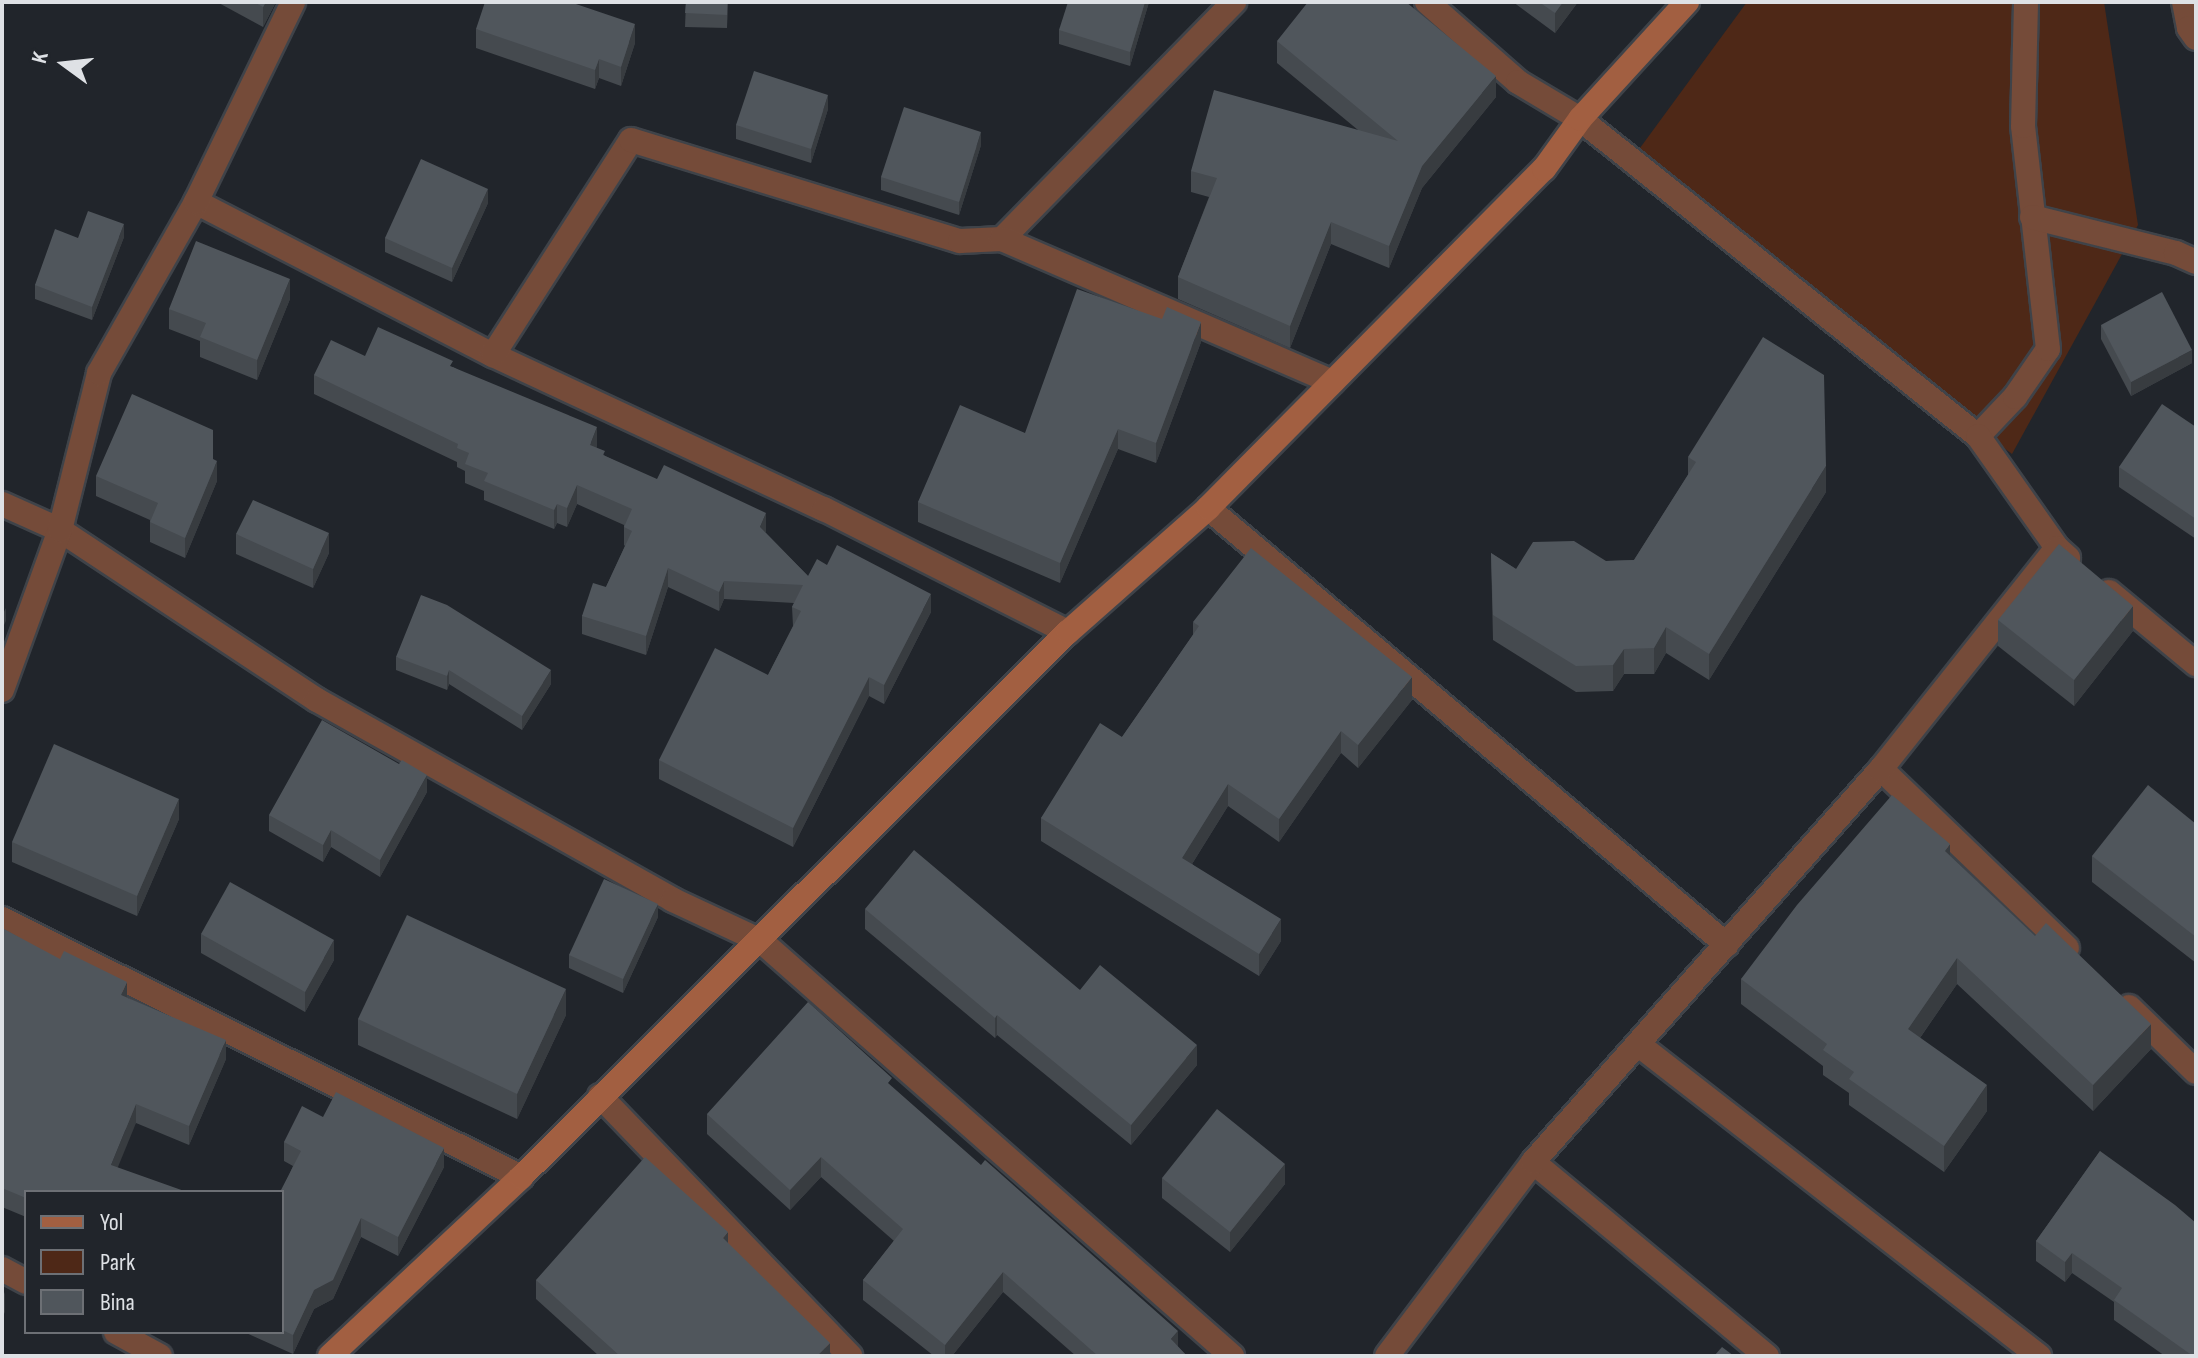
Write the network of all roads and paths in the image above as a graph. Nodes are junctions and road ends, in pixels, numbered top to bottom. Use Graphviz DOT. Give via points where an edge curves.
graph roads {
  1 [pos="293,2"];
  2 [pos="1234,2"];
  3 [pos="1427,2"];
  4 [pos="1687,2"];
  5 [pos="2026,2"];
  6 [pos="2184,2"];
  7 [pos="2196,38"];
  8 [pos="1580,119"];
  9 [pos="196,202"];
  10 [pos="2032,217"];
  11 [pos="1002,239"];
  12 [pos="2196,262"];
  13 [pos="493,355"];
  14 [pos="1332,382"];
  15 [pos="1978,436"];
  16 [pos="2,504"];
  17 [pos="1208,508"];
  18 [pos="60,530"];
  19 [pos="2057,548"];
  20 [pos="1068,632"];
  21 [pos="2196,664"];
  22 [pos="2,690"];
  23 [pos="1881,769"];
  24 [pos="2,919"];
  25 [pos="761,941"];
  26 [pos="1727,945"];
  27 [pos="2083,964"];
  28 [pos="2106,985"];
  29 [pos="1639,1045"];
  30 [pos="2196,1072"];
  31 [pos="600,1096"];
  32 [pos="1533,1162"];
  33 [pos="521,1177"];
  34 [pos="2,1269"];
  35 [pos="24,1281"];
  36 [pos="120,1334"];
  37 [pos="160,1356"];
  38 [pos="330,1356"];
  39 [pos="850,1356"];
  40 [pos="1232,1356"];
  41 [pos="1387,1356"];
  42 [pos="1767,1356"];
  43 [pos="2039,1356"];
  1 -- 9 [label="street"];
  2 -- 11 [label="street"];
  3 -- 8 [label="street" via="1518,82"];
  4 -- 8 [label="main road"];
  5 -- 10 [label="street" via="2023,126"];
  6 -- 7 [label="street"];
  8 -- 14 [label="main road" via="1544,169"];
  8 -- 15 [label="street"];
  9 -- 13 [label="street"];
  9 -- 18 [label="street" via="99,373"];
  10 -- 12 [label="street"];
  10 -- 15 [label="street" via="2048,349 2015,397"];
  11 -- 13 [label="street" via="960,241 631,140"];
  11 -- 14 [label="street"];
  13 -- 20 [label="street" via="824,509"];
  14 -- 17 [label="main road"];
  15 -- 19 [label="street"];
  16 -- 18 [label="street"];
  17 -- 20 [label="main road"];
  17 -- 26 [label="street"];
  18 -- 22 [label="street"];
  18 -- 25 [label="street" via="317,700 673,900"];
  19 -- 21 [label="street"];
  19 -- 23 [label="street"];
  20 -- 25 [label="main road"];
  23 -- 26 [label="street"];
  23 -- 27 [label="street"];
  24 -- 33 [label="street"];
  25 -- 31 [label="main road"];
  25 -- 40 [label="street"];
  26 -- 29 [label="street"];
  28 -- 30 [label="street"];
  29 -- 32 [label="street"];
  29 -- 43 [label="street"];
  31 -- 33 [label="main road"];
  31 -- 39 [label="street"];
  32 -- 41 [label="street"];
  32 -- 42 [label="street"];
  33 -- 38 [label="main road"];
  34 -- 35 [label="street"];
  36 -- 37 [label="street"];
}
